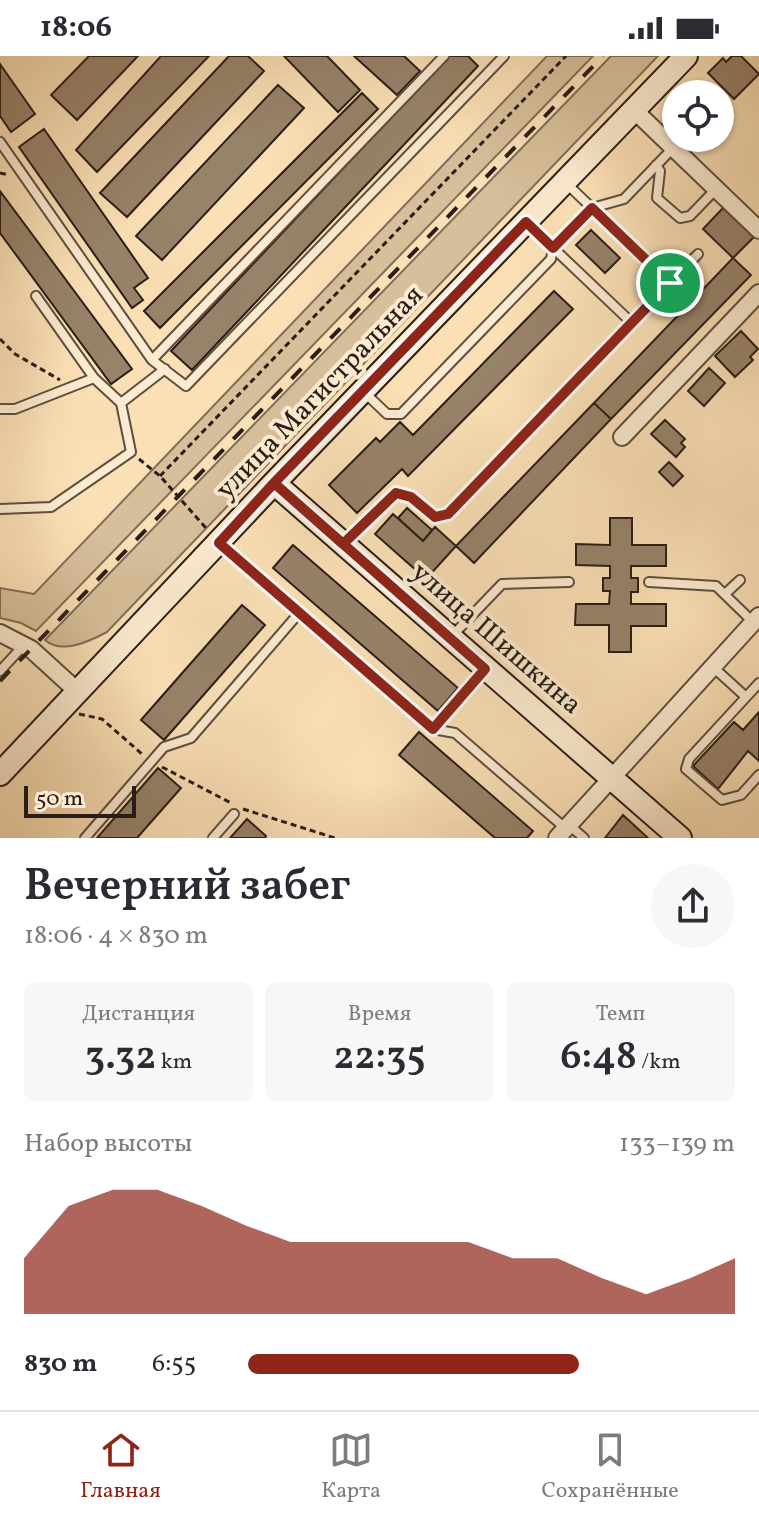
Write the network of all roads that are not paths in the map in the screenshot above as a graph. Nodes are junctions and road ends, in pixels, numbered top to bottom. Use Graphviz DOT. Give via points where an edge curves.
graph roads {
  1 [pos="444,56"];
  2 [pos="504,56"];
  3 [pos="686,56"];
  4 [pos="634,110"];
  5 [pos="662,137"];
  6 [pos="0,142"];
  7 [pos="669,152"];
  8 [pos="677,152"];
  9 [pos="656,165"];
  10 [pos="565,182"];
  11 [pos="716,189"];
  12 [pos="592,208"];
  13 [pos="526,222"];
  14 [pos="759,230"];
  15 [pos="553,248"];
  16 [pos="698,254"];
  17 [pos="670,283"];
  18 [pos="759,293"];
  19 [pos="36,296"];
  20 [pos="632,323"];
  21 [pos="152,360"];
  22 [pos="165,369"];
  23 [pos="94,378"];
  24 [pos="363,391"];
  25 [pos="121,403"];
  26 [pos="0,409"];
  27 [pos="622,437"];
  28 [pos="274,483"];
  29 [pos="0,509"];
  30 [pos="219,543"];
  31 [pos="343,544"];
  32 [pos="740,580"];
  33 [pos="569,582"];
  34 [pos="649,582"];
  35 [pos="725,594"];
  36 [pos="299,613"];
  37 [pos="756,620"];
  38 [pos="0,633"];
  39 [pos="450,638"];
  40 [pos="25,645"];
  41 [pos="712,667"];
  42 [pos="485,669"];
  43 [pos="0,671"];
  44 [pos="759,683"];
  45 [pos="77,691"];
  46 [pos="746,697"];
  47 [pos="433,729"];
  48 [pos="0,774"];
  49 [pos="759,775"];
  50 [pos="609,778"];
  51 [pos="234,814"];
  52 [pos="564,830"];
  53 [pos="85,838"];
  54 [pos="213,838"];
  55 [pos="584,838"];
  56 [pos="680,838"];
  1 -- 21 [label="lane"];
  2 -- 22 [label="lane" via="186,386"];
  3 -- 4 [label="main road, улица Магистральная"];
  4 -- 5 [label="street"];
  4 -- 10 [label="main road, улица Магистральная"];
  6 -- 21 [label="lane"];
  7 -- 9 [label="lane"];
  8 -- 11 [label="street"];
  9 -- 11 [label="lane" via="657,198 680,218 690,216"];
  9 -- 12 [label="lane" via="624,199"];
  10 -- 12 [label="lane"];
  10 -- 13 [label="main road, улица Магистральная"];
  11 -- 14 [label="street"];
  12 -- 15 [label="lane"];
  12 -- 17 [label="lane"];
  13 -- 15 [label="lane"];
  13 -- 24 [label="main road, улица Магистральная"];
  15 -- 20 [label="lane"];
  15 -- 24 [label="lane" via="551,259 401,414 387,414"];
  16 -- 17 [label="lane"];
  17 -- 20 [label="lane"];
  18 -- 27 [label="street"];
  19 -- 23 [label="lane"];
  20 -- 31 [label="lane" via="448,514 435,517 411,497 396,493"];
  21 -- 22 [label="lane"];
  22 -- 25 [label="lane"];
  23 -- 25 [label="lane"];
  23 -- 26 [label="lane" via="15,409"];
  24 -- 28 [label="main road, улица Магистральная"];
  25 -- 29 [label="lane" via="131,452 51,507"];
  28 -- 30 [label="main road, улица Магистральная"];
  28 -- 31 [label="main road, улица Шишкина"];
  30 -- 36 [label="lane"];
  30 -- 45 [label="main road, улица Магистральная"];
  31 -- 39 [label="main road, улица Шишкина"];
  32 -- 35 [label="lane"];
  33 -- 39 [label="lane" via="502,584"];
  34 -- 35 [label="lane" via="710,583"];
  35 -- 37 [label="lane"];
  36 -- 47 [label="lane"];
  36 -- 53 [label="lane" via="191,738 164,747"];
  37 -- 41 [label="street"];
  38 -- 40 [label="street"];
  39 -- 42 [label="main road, улица Шишкина"];
  40 -- 43 [label="lane"];
  40 -- 45 [label="street"];
  41 -- 46 [label="lane"];
  41 -- 50 [label="street"];
  42 -- 47 [label="lane"];
  42 -- 50 [label="main road, улица Шишкина"];
  44 -- 46 [label="lane"];
  45 -- 48 [label="main road, улица Магистральная"];
  46 -- 49 [label="lane" via="689,759 686,769 722,800 741,795"];
  47 -- 52 [label="lane" via="455,733"];
  50 -- 52 [label="street"];
  50 -- 56 [label="main road, улица Шишкина"];
  51 -- 54 [label="lane"];
  52 -- 55 [label="lane"];
}
